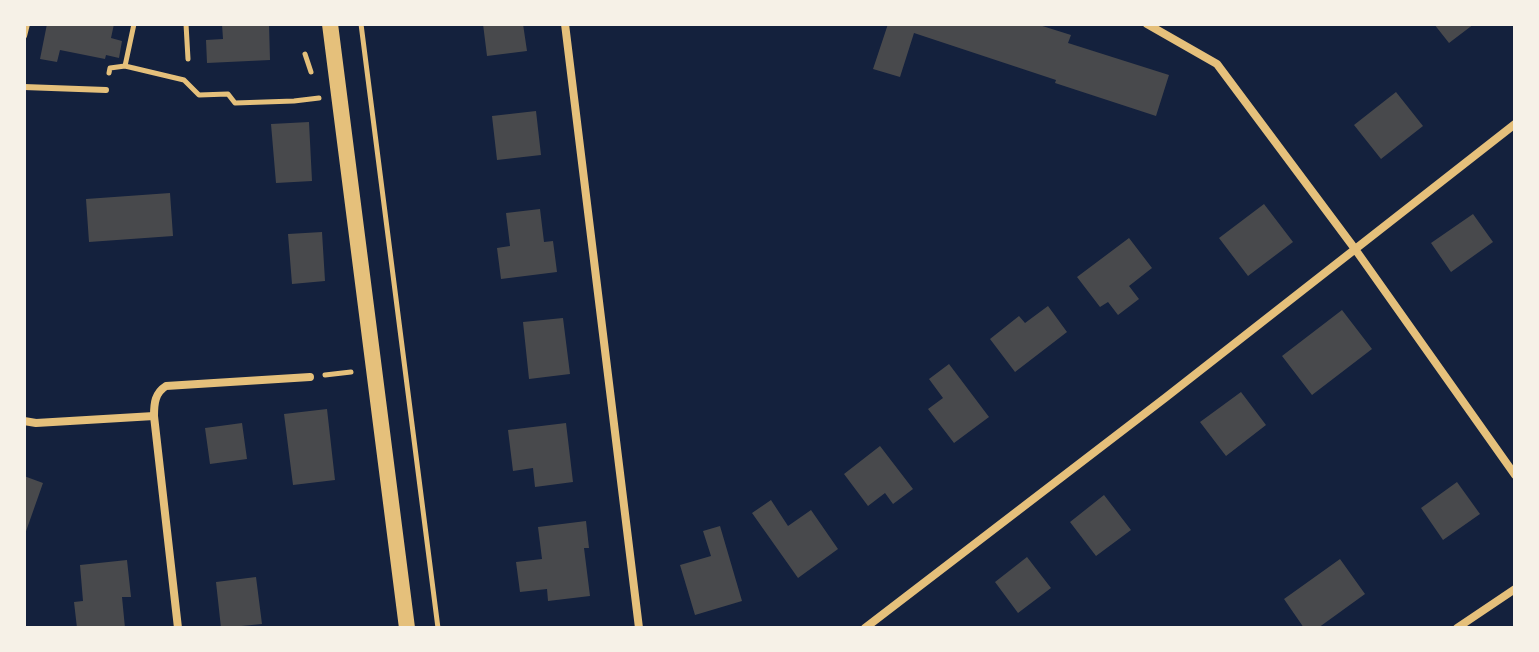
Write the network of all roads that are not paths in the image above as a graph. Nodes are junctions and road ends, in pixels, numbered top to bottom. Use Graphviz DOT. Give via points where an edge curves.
graph roads {
  1 [pos="27,24"];
  2 [pos="330,24"];
  3 [pos="565,24"];
  4 [pos="1147,24"];
  5 [pos="24,36"];
  6 [pos="24,87"];
  7 [pos="106,90"];
  8 [pos="1515,124"];
  9 [pos="1355,249"];
  10 [pos="310,377"];
  11 [pos="154,416"];
  12 [pos="24,421"];
  13 [pos="1515,475"];
  14 [pos="1515,589"];
  15 [pos="178,628"];
  16 [pos="407,628"];
  17 [pos="639,628"];
  18 [pos="865,628"];
  19 [pos="1457,628"];
  1 -- 5 [label="lane"];
  2 -- 16 [label="main road"];
  3 -- 17 [label="street"];
  4 -- 9 [label="street" via="1217,64"];
  6 -- 7 [label="lane"];
  8 -- 9 [label="street"];
  9 -- 13 [label="street"];
  9 -- 18 [label="street"];
  10 -- 11 [label="street" via="166,386 159,390"];
  11 -- 12 [label="street"];
  11 -- 15 [label="street"];
  14 -- 19 [label="street"];
}
